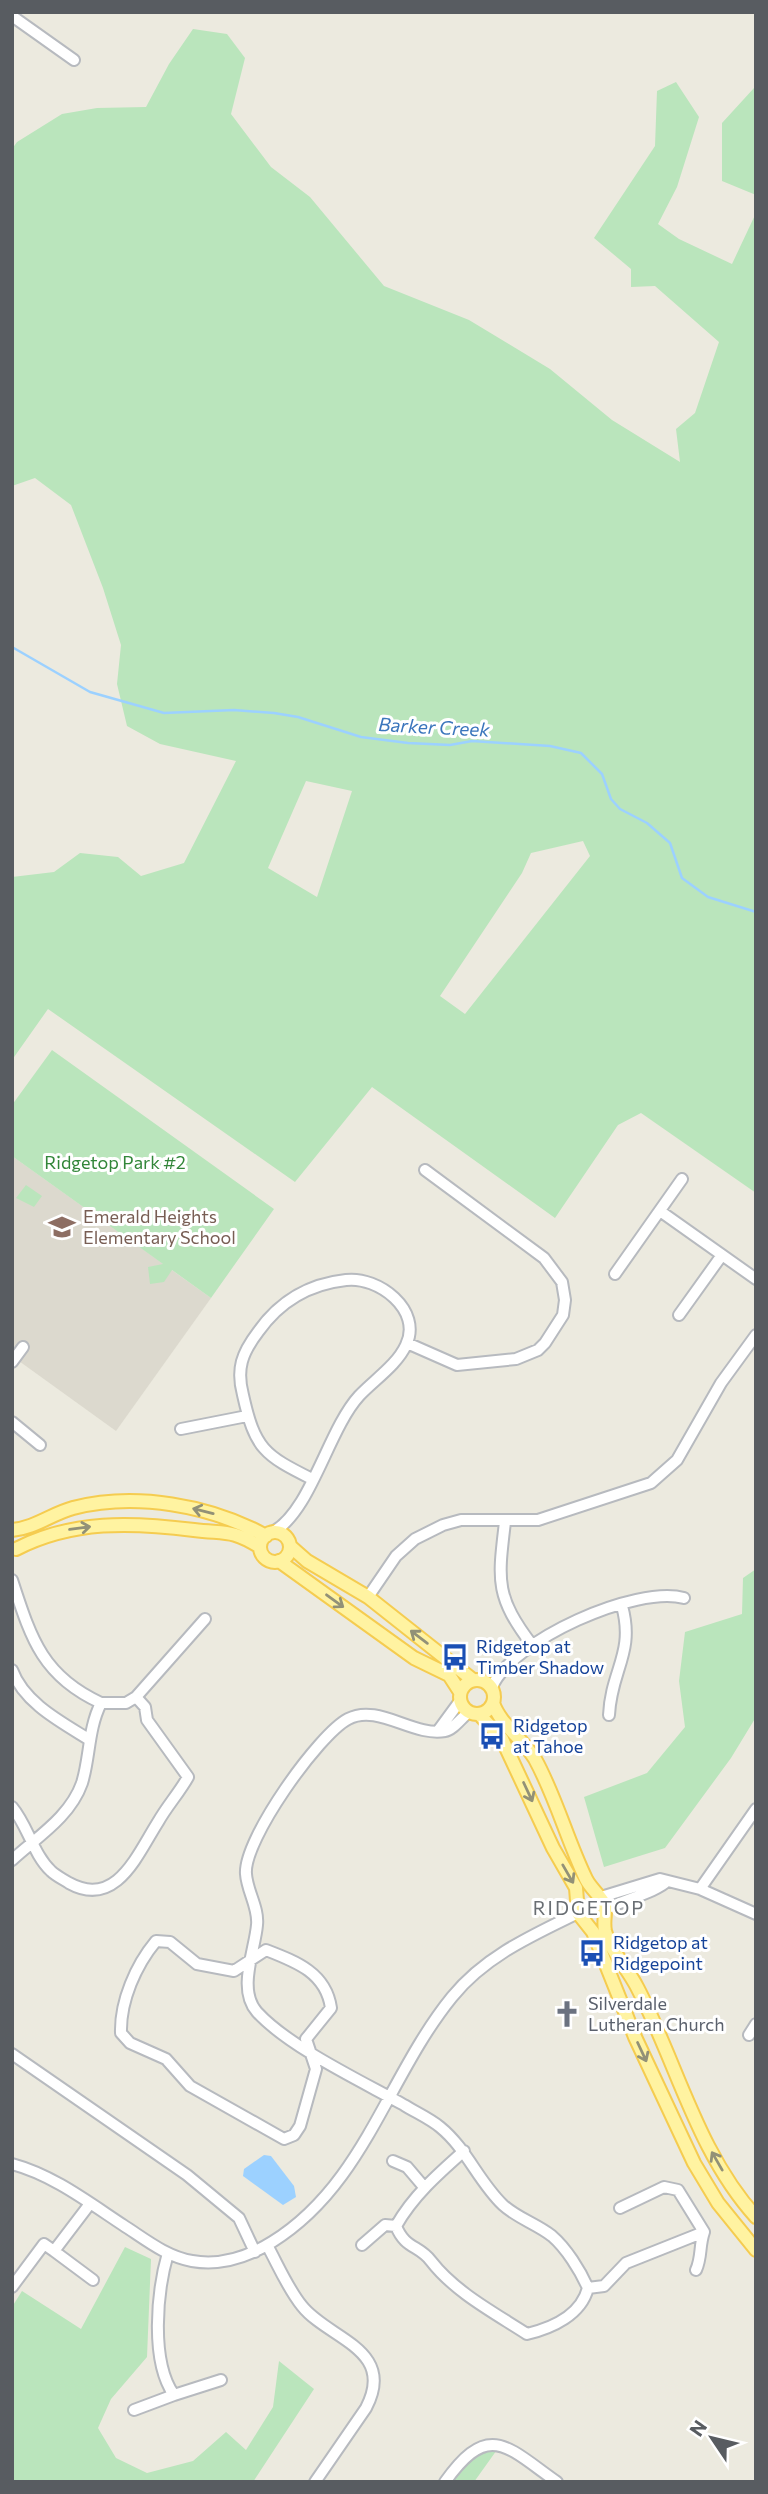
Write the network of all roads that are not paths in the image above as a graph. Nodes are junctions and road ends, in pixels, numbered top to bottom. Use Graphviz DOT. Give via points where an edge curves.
graph roads {
  1 [pos="12,16"];
  2 [pos="74,60"];
  3 [pos="425,1170"];
  4 [pos="682,1179"];
  5 [pos="660,1210"];
  6 [pos="722,1255"];
  7 [pos="615,1274"];
  8 [pos="756,1279"];
  9 [pos="679,1315"];
  10 [pos="756,1335"];
  11 [pos="407,1343"];
  12 [pos="23,1347"];
  13 [pos="12,1362"];
  14 [pos="247,1416"];
  15 [pos="12,1422"];
  16 [pos="181,1429"];
  17 [pos="40,1445"];
  18 [pos="312,1479"];
  19 [pos="505,1522"];
  20 [pos="12,1531"];
  21 [pos="287,1536"];
  22 [pos="266,1538"];
  23 [pos="14,1552"];
  24 [pos="279,1562"];
  25 [pos="12,1580"];
  26 [pos="368,1597"];
  27 [pos="684,1598"];
  28 [pos="622,1606"];
  29 [pos="205,1619"];
  30 [pos="531,1645"];
  31 [pos="12,1670"];
  32 [pos="486,1681"];
  33 [pos="460,1696"];
  34 [pos="136,1697"];
  35 [pos="101,1703"];
  36 [pos="494,1703"];
  37 [pos="474,1713"];
  38 [pos="609,1715"];
  39 [pos="438,1731"];
  40 [pos="90,1740"];
  41 [pos="12,1807"];
  42 [pos="756,1809"];
  43 [pos="33,1841"];
  44 [pos="12,1860"];
  45 [pos="700,1889"];
  46 [pos="602,1904"];
  47 [pos="582,1912"];
  48 [pos="756,1914"];
  49 [pos="252,1958"];
  50 [pos="756,2024"];
  51 [pos="749,2035"];
  52 [pos="310,2051"];
  53 [pos="12,2054"];
  54 [pos="390,2098"];
  55 [pos="464,2151"];
  56 [pos="393,2161"];
  57 [pos="12,2164"];
  58 [pos="424,2187"];
  59 [pos="89,2205"];
  60 [pos="620,2208"];
  61 [pos="756,2217"];
  62 [pos="397,2226"];
  63 [pos="704,2232"];
  64 [pos="267,2245"];
  65 [pos="362,2245"];
  66 [pos="756,2250"];
  67 [pos="54,2251"];
  68 [pos="255,2252"];
  69 [pos="169,2253"];
  70 [pos="696,2270"];
  71 [pos="93,2280"];
  72 [pos="12,2287"];
  73 [pos="588,2288"];
  74 [pos="221,2380"];
  75 [pos="174,2395"];
  76 [pos="134,2410"];
  77 [pos="543,2478"];
  78 [pos="315,2482"];
  79 [pos="445,2482"];
  80 [pos="557,2482"];
  1 -- 2 [label="street"];
  3 -- 11 [label="street" via="544,1258 562,1282 565,1300 559,1322 545,1343 516,1359 457,1365"];
  4 -- 5 [label="street"];
  5 -- 6 [label="street"];
  5 -- 7 [label="street"];
  6 -- 8 [label="street"];
  6 -- 9 [label="street"];
  10 -- 19 [label="street" via="664,1473 642,1488 573,1510 526,1522"];
  11 -- 14 [label="street" via="408,1317 386,1292 363,1281 346,1280 306,1290 269,1316 245,1351 239,1369"];
  11 -- 18 [label="street" via="356,1399"];
  12 -- 13 [label="street"];
  14 -- 16 [label="street"];
  14 -- 18 [label="street" via="262,1449"];
  15 -- 17 [label="street"];
  18 -- 21 [label="street"];
  19 -- 26 [label="street" via="461,1520 427,1532 396,1556"];
  19 -- 30 [label="street" via="501,1595"];
  22 -- 20 [label="main road, one-way" via="206,1511 134,1502 74,1508"];
  20 -- 23 [label="main road"];
  21 -- 22 [label="main road"];
  21 -- 24 [label="main road" via="287,1556"];
  21 -- 26 [label="main road" via="307,1561"];
  23 -- 22 [label="main road, one-way" via="49,1534 118,1523"];
  22 -- 24 [label="main road" via="265,1559"];
  24 -- 33 [label="main road, one-way" via="414,1658 449,1675"];
  25 -- 35 [label="street" via="31,1637 50,1668 83,1695"];
  32 -- 26 [label="main road, one-way"];
  27 -- 28 [label="street" via="661,1594"];
  28 -- 30 [label="street" via="552,1631"];
  28 -- 38 [label="street" via="627,1643 614,1678"];
  29 -- 34 [label="street"];
  30 -- 32 [label="street"];
  31 -- 40 [label="street" via="33,1700"];
  32 -- 33 [label="main road"];
  32 -- 36 [label="main road"];
  33 -- 37 [label="main road"];
  33 -- 39 [label="street"];
  34 -- 35 [label="street" via="126,1703"];
  34 -- 43 [label="street" via="188,1777 127,1872 114,1886 96,1891 79,1888 52,1873"];
  35 -- 40 [label="street"];
  36 -- 37 [label="main road"];
  36 -- 46 [label="main road" via="536,1761 587,1880"];
  37 -- 39 [label="street"];
  37 -- 47 [label="main road, one-way" via="502,1739 576,1888"];
  39 -- 49 [label="street" via="425,1733 368,1713 348,1718 326,1738 263,1821 248,1852 246,1873 258,1922"];
  40 -- 43 [label="street" via="82,1784 50,1829"];
  41 -- 43 [label="street"];
  42 -- 45 [label="street"];
  43 -- 44 [label="street"];
  45 -- 46 [label="street" via="667,1881 662,1887"];
  45 -- 48 [label="street"];
  46 -- 47 [label="main road" via="588,1895"];
  46 -- 47 [label="main road" via="594,1923"];
  61 -- 46 [label="main road, one-way" via="706,2141 638,1989 607,1936"];
  47 -- 54 [label="street" via="503,1952 452,1996"];
  47 -- 66 [label="main road, one-way" via="694,2163 718,2203"];
  49 -- 52 [label="street" via="248,1982 254,2010"];
  49 -- 52 [label="street" via="266,1950 284,1957 314,1974 328,1989 331,2008 306,2039"];
  49 -- 52 [label="street" via="234,1971 197,1964 170,1942 156,1941 143,1956 127,1996 121,2033 130,2043 166,2059 190,2086 284,2139 300,2126 316,2069"];
  50 -- 51 [label="street"];
  52 -- 54 [label="street"];
  53 -- 68 [label="street" via="187,2175 239,2218"];
  54 -- 55 [label="street" via="439,2126"];
  54 -- 64 [label="street" via="341,2180 289,2232"];
  55 -- 58 [label="street"];
  55 -- 73 [label="street" via="504,2206 552,2236"];
  56 -- 58 [label="street" via="407,2168"];
  57 -- 59 [label="street" via="62,2184"];
  58 -- 62 [label="street"];
  59 -- 67 [label="street"];
  59 -- 69 [label="street"];
  60 -- 63 [label="street" via="664,2187 678,2190"];
  62 -- 65 [label="street" via="385,2225"];
  62 -- 73 [label="street" via="402,2240 430,2260 435,2270 527,2334 558,2323 586,2296"];
  63 -- 70 [label="street"];
  63 -- 73 [label="street" via="626,2263 604,2286"];
  64 -- 68 [label="street"];
  64 -- 78 [label="street" via="302,2306 362,2350 371,2372 373,2396"];
  67 -- 71 [label="street"];
  67 -- 72 [label="street" via="44,2244"];
  68 -- 69 [label="street" via="234,2261 193,2261"];
  69 -- 75 [label="street" via="160,2280 159,2351 165,2383"];
  74 -- 75 [label="street"];
  75 -- 76 [label="street"];
  77 -- 79 [label="street" via="513,2451 493,2444 469,2452"];
  77 -- 80 [label="street"];
}
